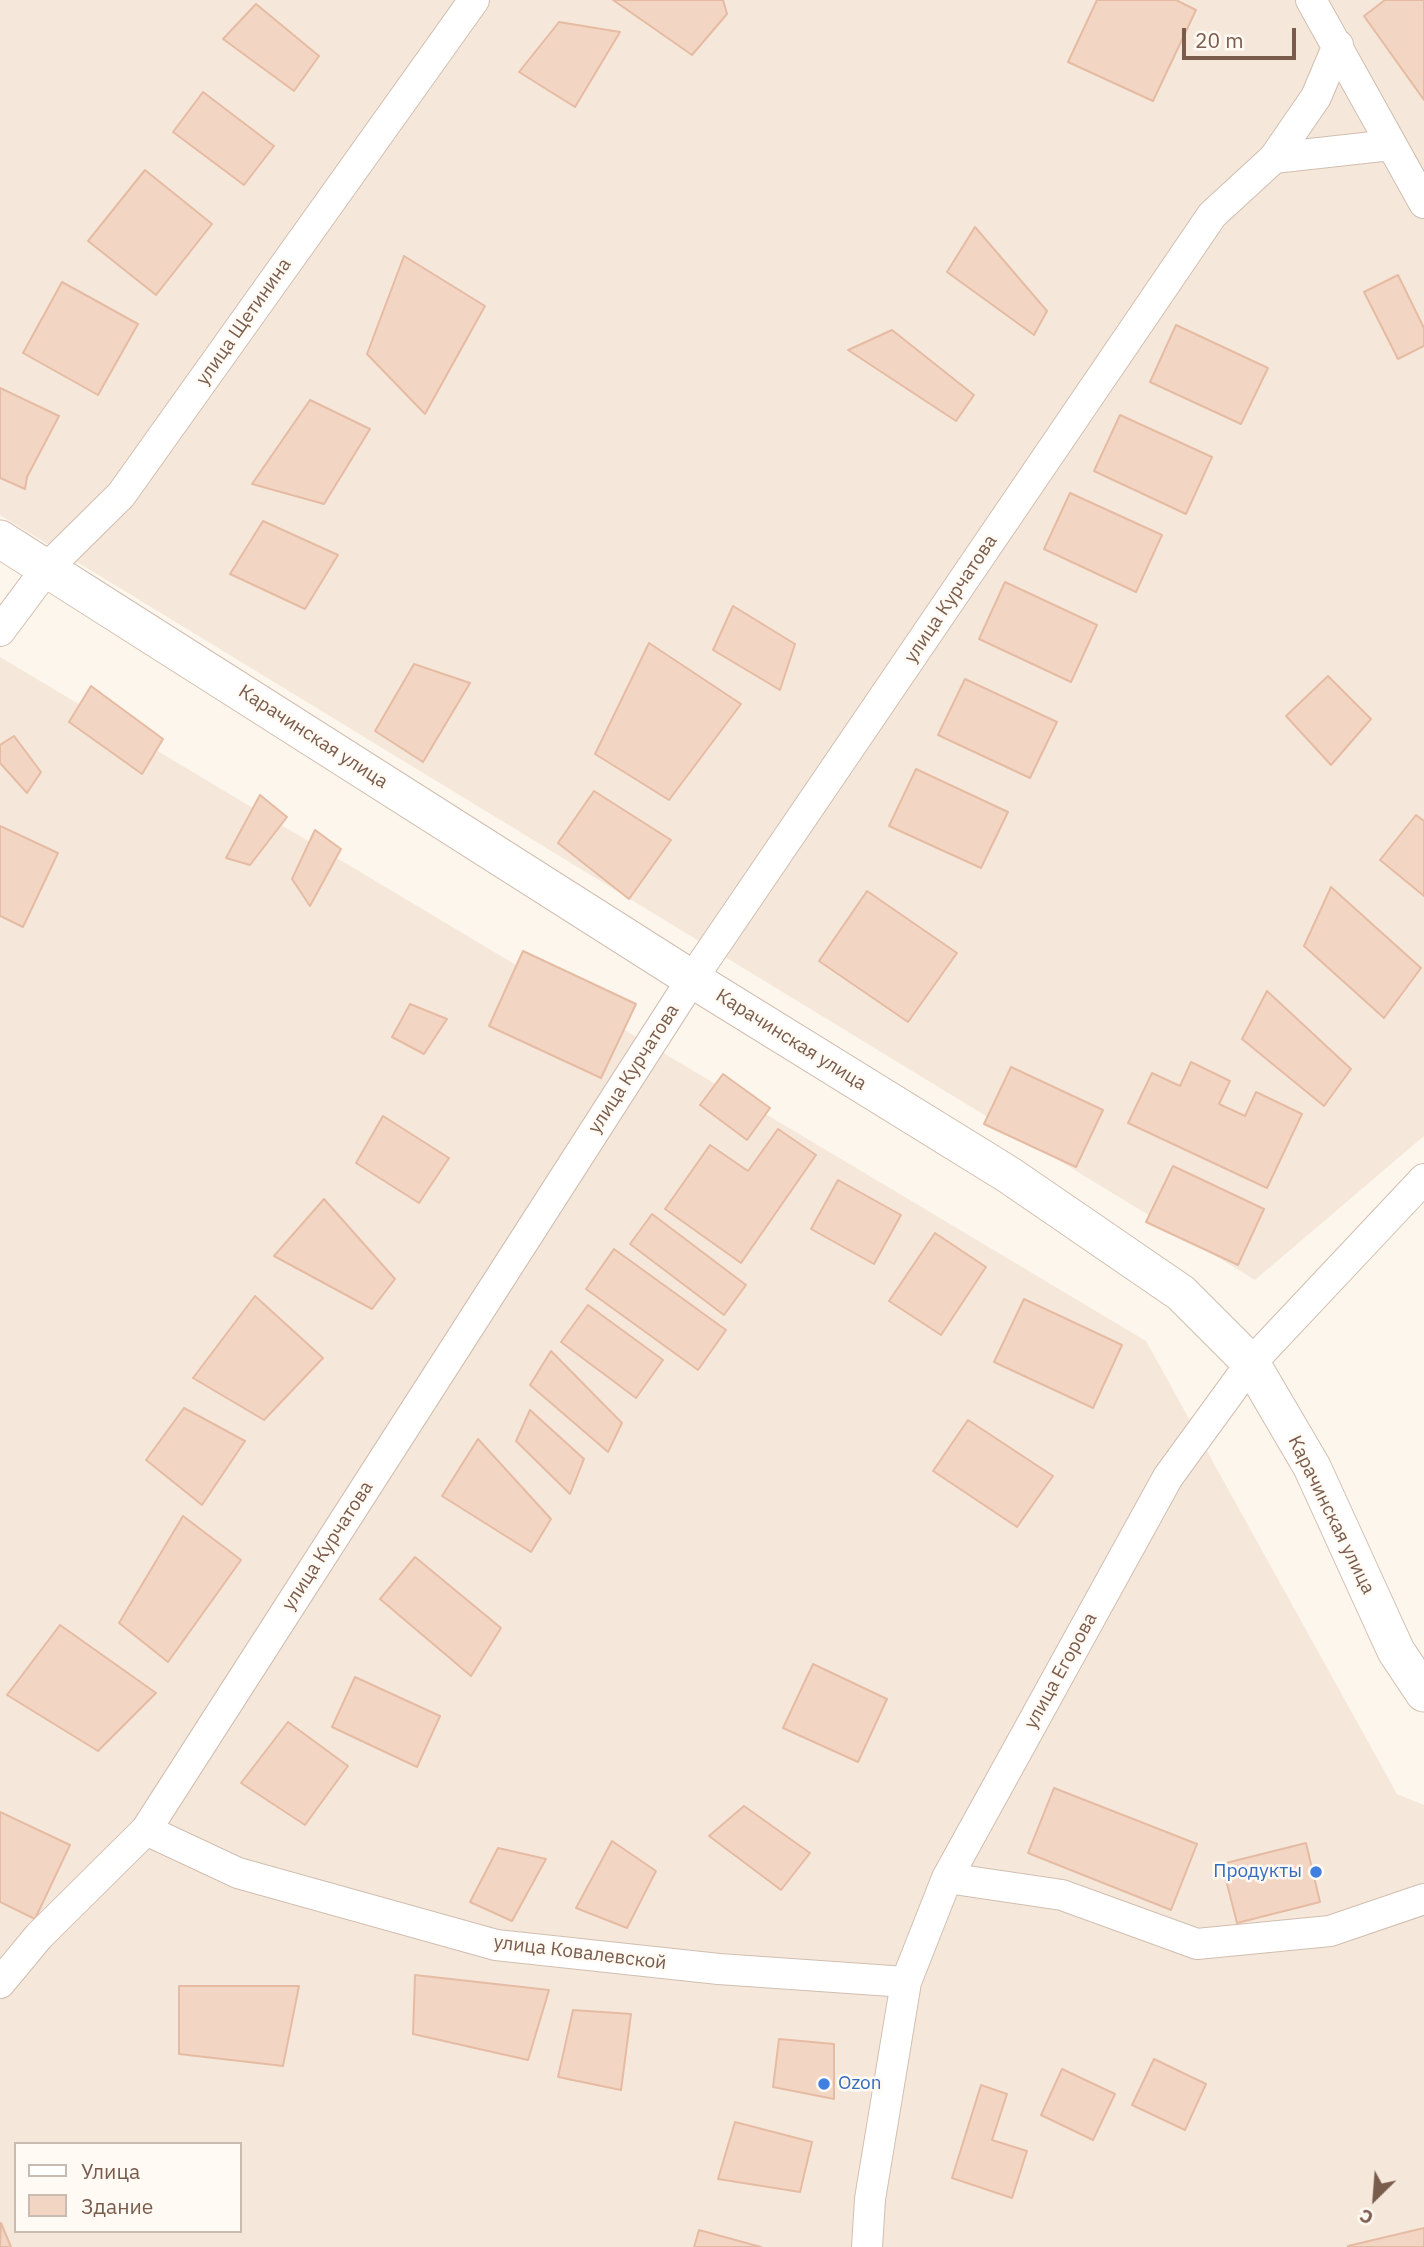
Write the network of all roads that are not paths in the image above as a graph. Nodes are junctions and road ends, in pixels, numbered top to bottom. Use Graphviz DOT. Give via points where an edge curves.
graph roads {
  1 [pos="474,0"];
  2 [pos="1311,0"];
  3 [pos="1338,45"];
  4 [pos="1391,145"];
  5 [pos="1274,158"];
  6 [pos="1420,184"];
  7 [pos="0,539"];
  8 [pos="47,568"];
  9 [pos="0,631"];
  10 [pos="692,979"];
  11 [pos="1424,1179"];
  12 [pos="1251,1363"];
  13 [pos="1424,1693"];
  14 [pos="146,1830"];
  15 [pos="947,1878"];
  16 [pos="1424,1899"];
  17 [pos="906,1982"];
  18 [pos="0,1983"];
  19 [pos="867,2247"];
  1 -- 8 [label="street, улица Щетинина" via="121,495"];
  2 -- 3 [label="street"];
  3 -- 4 [label="street"];
  3 -- 5 [label="street, улица Курчатова" via="1316,97"];
  4 -- 5 [label="street"];
  4 -- 6 [label="street"];
  5 -- 10 [label="street, улица Курчатова" via="1212,215"];
  7 -- 8 [label="street, Карачинская улица"];
  8 -- 9 [label="street, улица Щетинина"];
  8 -- 10 [label="street, Карачинская улица"];
  10 -- 12 [label="street, Карачинская улица" via="1009,1175 1181,1293"];
  10 -- 14 [label="street, улица Курчатова"];
  11 -- 12 [label="street, улица Егорова"];
  12 -- 13 [label="street, Карачинская улица" via="1312,1467 1396,1651"];
  12 -- 15 [label="street, улица Егорова" via="1168,1477"];
  14 -- 17 [label="street, улица Ковалевской" via="238,1873 496,1945 719,1969"];
  14 -- 18 [label="street, улица Курчатова" via="39,1936"];
  15 -- 16 [label="street" via="1062,1895 1197,1944 1330,1931"];
  15 -- 17 [label="street, улица Егорова"];
  17 -- 19 [label="street, улица Егорова" via="870,2199"];
}
